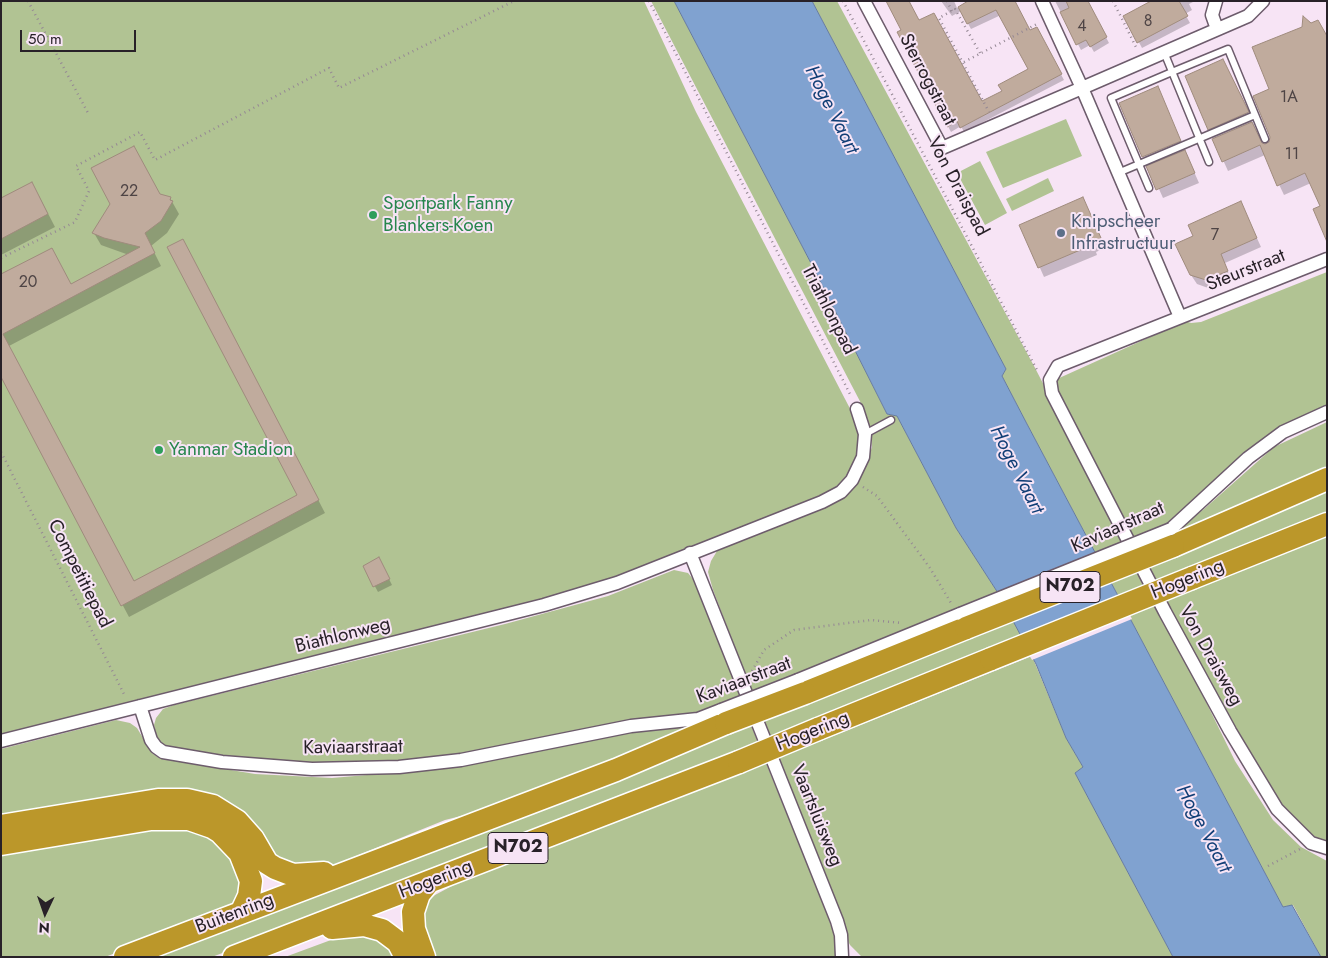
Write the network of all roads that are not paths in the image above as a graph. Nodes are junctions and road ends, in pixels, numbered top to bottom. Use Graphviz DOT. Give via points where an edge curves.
graph roads {
  1 [pos="864,1"];
  2 [pos="1042,1"];
  3 [pos="1216,1"];
  4 [pos="1263,1"];
  5 [pos="1217,29"];
  6 [pos="1164,52"];
  7 [pos="1172,72"];
  8 [pos="1082,88"];
  9 [pos="1255,116"];
  10 [pos="1200,139"];
  11 [pos="1265,139"];
  12 [pos="1209,162"];
  13 [pos="1139,164"];
  14 [pos="1118,173"];
  15 [pos="1149,188"];
  16 [pos="1327,259"];
  17 [pos="1180,318"];
  18 [pos="1050,380"];
  19 [pos="857,409"];
  20 [pos="1327,412"];
  21 [pos="891,420"];
  22 [pos="865,434"];
  23 [pos="1327,479"];
  24 [pos="1327,524"];
  25 [pos="1172,537"];
  26 [pos="690,553"];
  27 [pos="135,708"];
  28 [pos="723,717"];
  29 [pos="1,741"];
  30 [pos="1,826"];
  31 [pos="1,844"];
  32 [pos="1327,848"];
  33 [pos="345,872"];
  34 [pos="428,883"];
  35 [pos="242,912"];
  36 [pos="296,933"];
  37 [pos="125,957"];
  38 [pos="234,957"];
  39 [pos="406,957"];
  40 [pos="424,957"];
  41 [pos="842,957"];
  1 -- 8 [label="street, Sterrogstraat" via="942,148"];
  2 -- 8 [label="street"];
  3 -- 5 [label="street" via="1212,15"];
  4 -- 5 [label="street" via="1248,16"];
  5 -- 6 [label="street"];
  6 -- 7 [label="lane"];
  6 -- 8 [label="street"];
  7 -- 9 [label="lane" via="1228,49"];
  7 -- 10 [label="lane"];
  7 -- 13 [label="lane" via="1111,98"];
  8 -- 14 [label="street"];
  9 -- 10 [label="lane"];
  9 -- 11 [label="lane"];
  10 -- 12 [label="lane"];
  10 -- 13 [label="lane"];
  13 -- 14 [label="lane"];
  13 -- 15 [label="lane"];
  14 -- 17 [label="street"];
  16 -- 17 [label="street, Steurstraat"];
  17 -- 18 [label="street, Steurstraat" via="1058,366"];
  18 -- 32 [label="street, Von Draisweg" via="1052,393 1230,731 1277,809 1311,843"];
  19 -- 22 [label="street"];
  20 -- 25 [label="street, Kaviaarstraat" via="1276,437 1248,458"];
  21 -- 22 [label="lane"];
  22 -- 26 [label="street" via="861,463 841,492"];
  23 -- 25 [label="highway, Hogering / N702"];
  24 -- 34 [label="highway, Hogering / N702, bridge" via="739,762"];
  25 -- 28 [label="highway, Hogering / N702, bridge"];
  26 -- 27 [label="street, Biathlonweg" via="580,596"];
  26 -- 41 [label="street, Vaartsluisweg" via="834,914 841,935"];
  27 -- 28 [label="street, Kaviaarstraat" via="150,740 163,752 222,762 312,769 390,767 462,760 638,725"];
  27 -- 29 [label="street, Biathlonweg"];
  28 -- 33 [label="highway, Hogering / N702" via="616,770"];
  30 -- 33 [label="highway" via="158,800 187,800 213,806 237,821 253,839 267,863 275,868 294,875"];
  31 -- 35 [label="highway" via="151,819 194,820 220,832 240,853 251,881"];
  33 -- 35 [label="highway, Buitenring / N702"];
  34 -- 36 [label="highway, Hogering / N702"];
  34 -- 40 [label="highway" via="419,894 413,912 414,929"];
  35 -- 37 [label="highway, Buitenring / N702"];
  36 -- 38 [label="highway, Buitenring / N702"];
  36 -- 39 [label="highway" via="352,925 373,926 392,936"];
}
